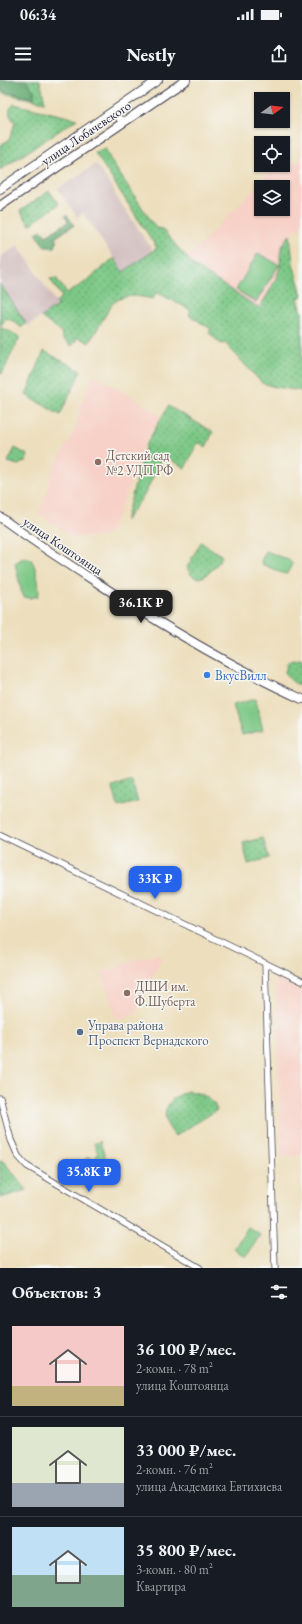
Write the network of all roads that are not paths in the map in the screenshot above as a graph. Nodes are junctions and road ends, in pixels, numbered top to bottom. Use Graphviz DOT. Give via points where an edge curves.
graph roads {
  1 [pos="158,80"];
  2 [pos="186,80"];
  3 [pos="120,106"];
  4 [pos="129,119"];
  5 [pos="0,189"];
  6 [pos="0,206"];
  7 [pos="0,516"];
  8 [pos="302,699"];
  9 [pos="0,835"];
  10 [pos="265,964"];
  11 [pos="302,981"];
  12 [pos="0,1098"];
  13 [pos="200,1268"];
  14 [pos="275,1268"];
  1 -- 3 [label="main road, улица Лобачевского"];
  2 -- 4 [label="main road, улица Лобачевского"];
  3 -- 4 [label="street" via="117,113 119,119"];
  3 -- 5 [label="main road, улица Лобачевского"];
  4 -- 6 [label="main road, улица Лобачевского"];
  7 -- 8 [label="main road, улица Коштоянца" via="31,540 163,626 263,681"];
  9 -- 10 [label="street"];
  10 -- 11 [label="street"];
  10 -- 14 [label="street"];
  12 -- 13 [label="street" via="11,1140 18,1156 27,1166"];
}
